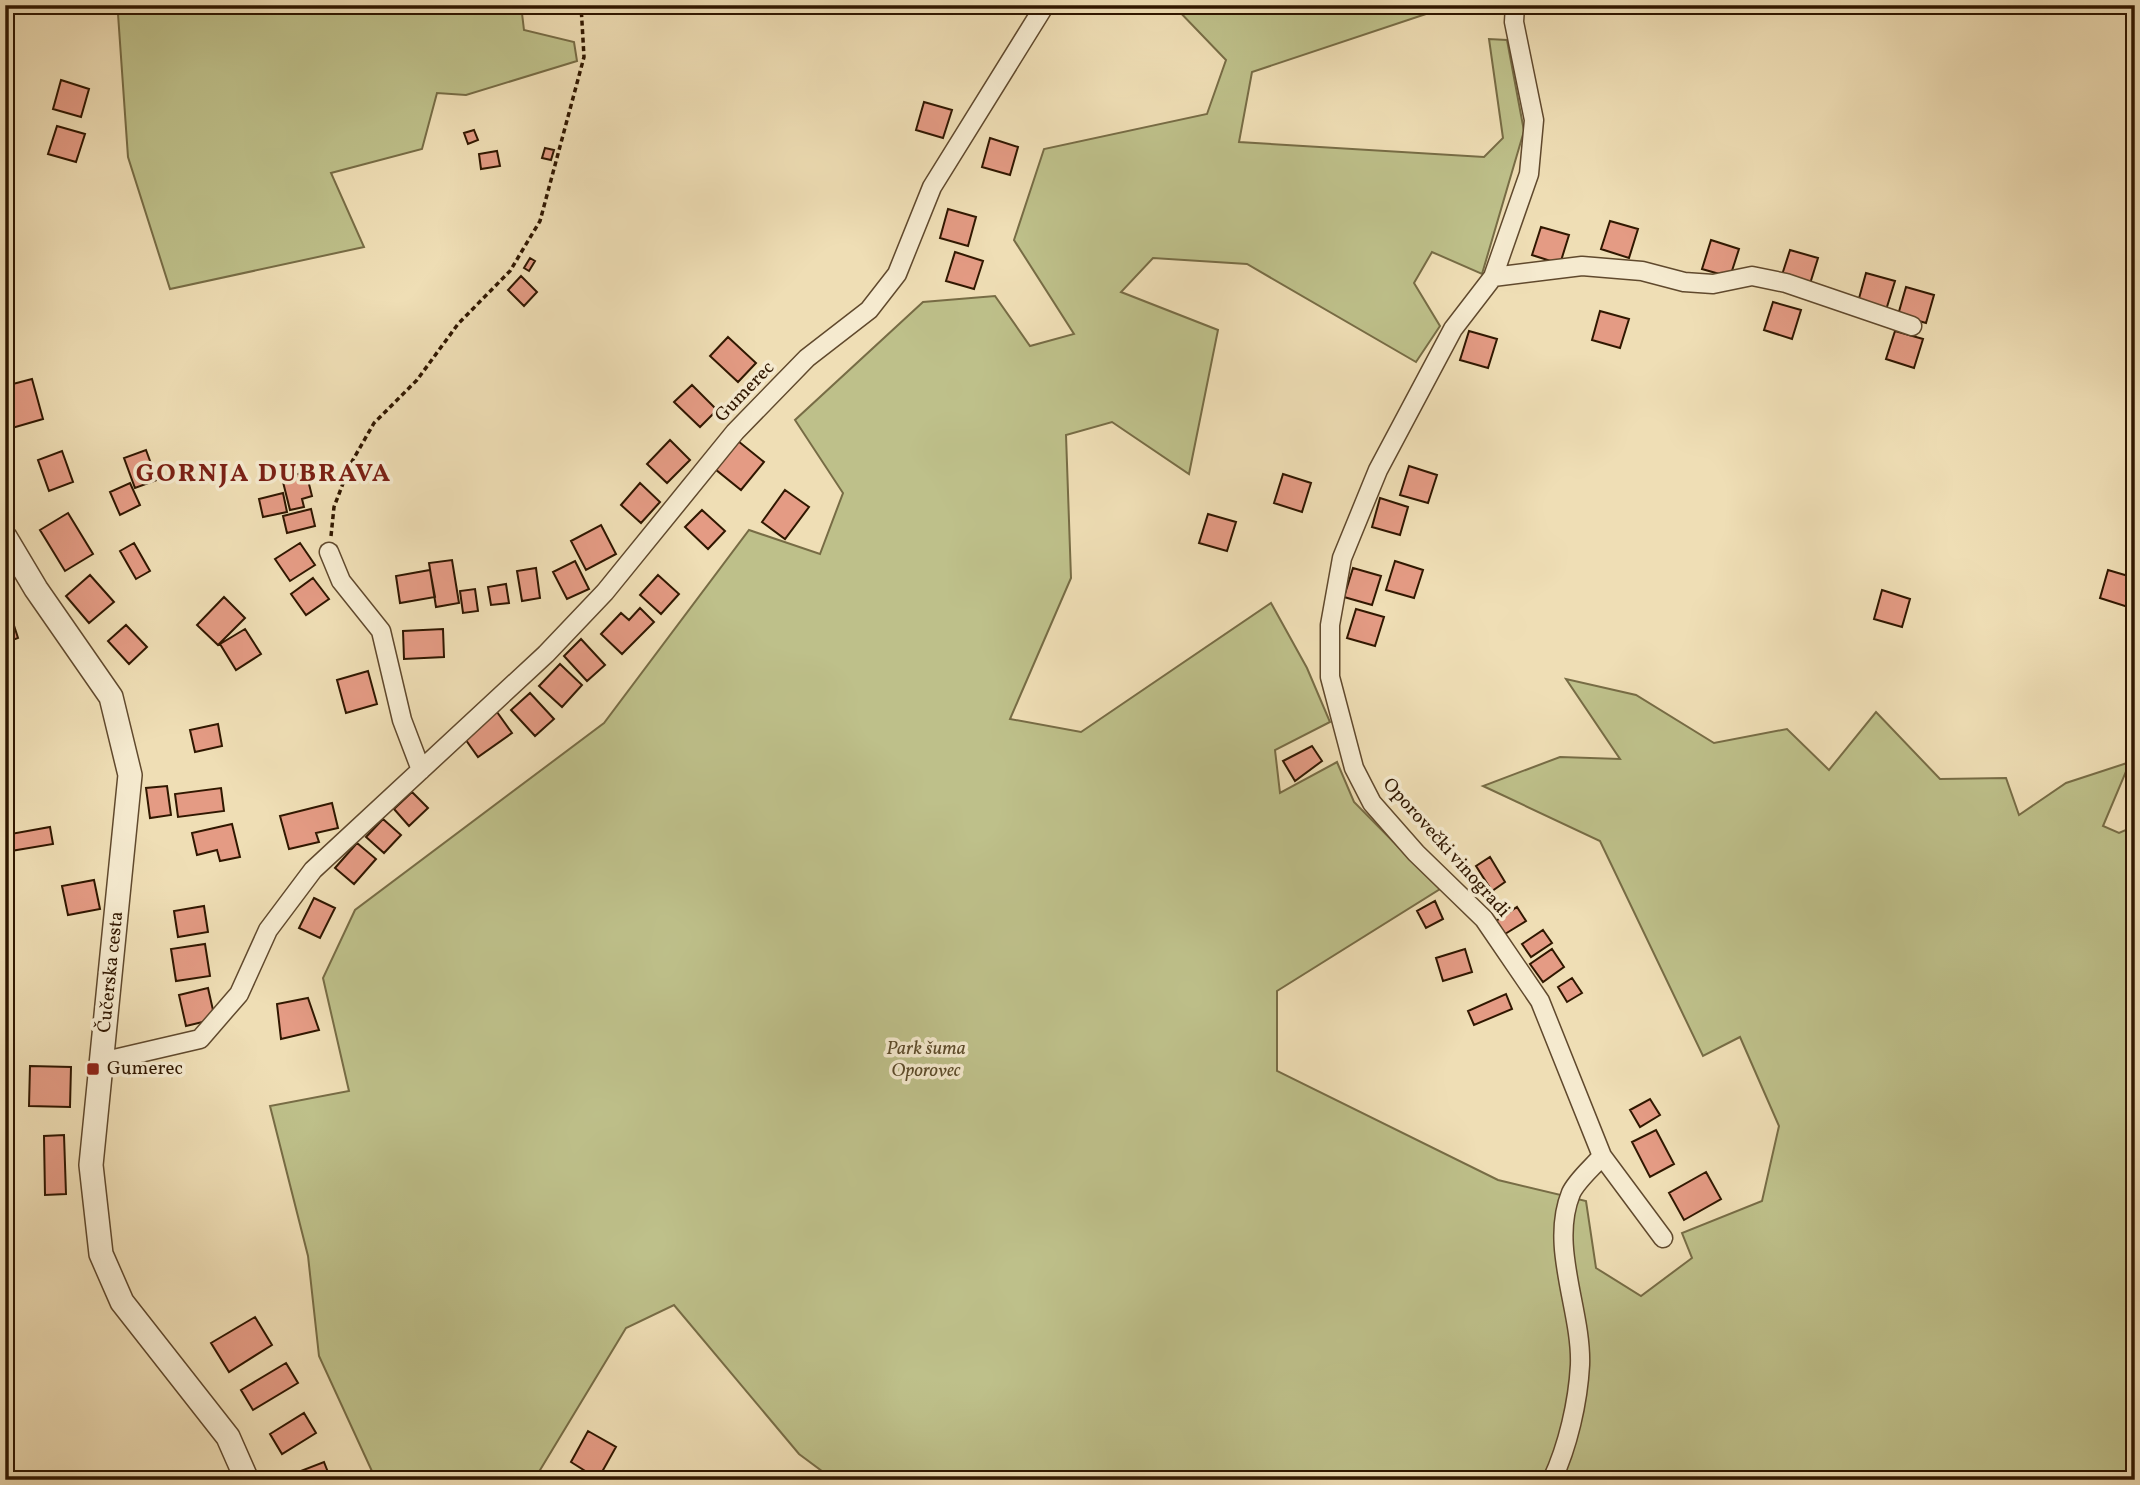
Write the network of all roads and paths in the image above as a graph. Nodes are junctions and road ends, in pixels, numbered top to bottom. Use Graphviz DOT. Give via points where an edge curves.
graph roads {
  1 [pos="580,5"];
  2 [pos="1045,5"];
  3 [pos="1515,5"];
  4 [pos="1493,277"];
  5 [pos="1912,326"];
  6 [pos="5,537"];
  7 [pos="330,552"];
  8 [pos="421,770"];
  9 [pos="101,1062"];
  10 [pos="1602,1156"];
  11 [pos="1663,1238"];
  12 [pos="247,1480"];
  13 [pos="1552,1480"];
  1 -- 7 [label="path" via="584,57 540,221 510,271 374,423 350,465 334,507"];
  2 -- 8 [label="street, Gumerec" via="932,187 897,274 869,310 807,358 753,413 606,592"];
  3 -- 4 [label="street, Oporovečki vinogradi" via="1533,134 1529,173"];
  4 -- 5 [label="street" via="1582,266 1713,284 1752,276"];
  4 -- 10 [label="street, Oporovečki vinogradi" via="1453,329 1378,470 1342,558 1330,625 1330,677 1354,768 1372,803 1484,919 1540,1001"];
  6 -- 9 [label="street, Čučerska cesta" via="111,697 130,775"];
  7 -- 8 [label="street" via="341,581 381,631 402,720"];
  8 -- 9 [label="street, Gumerec" via="313,870 268,930 239,994 200,1039"];
  9 -- 12 [label="street, Čučerska cesta" via="92,1165 101,1254 122,1302 228,1437"];
  10 -- 11 [label="street, Oporovečki vinogradi"];
  10 -- 13 [label="street" via="1572,1192 1566,1219 1565,1250 1580,1364 1571,1418"];
}
